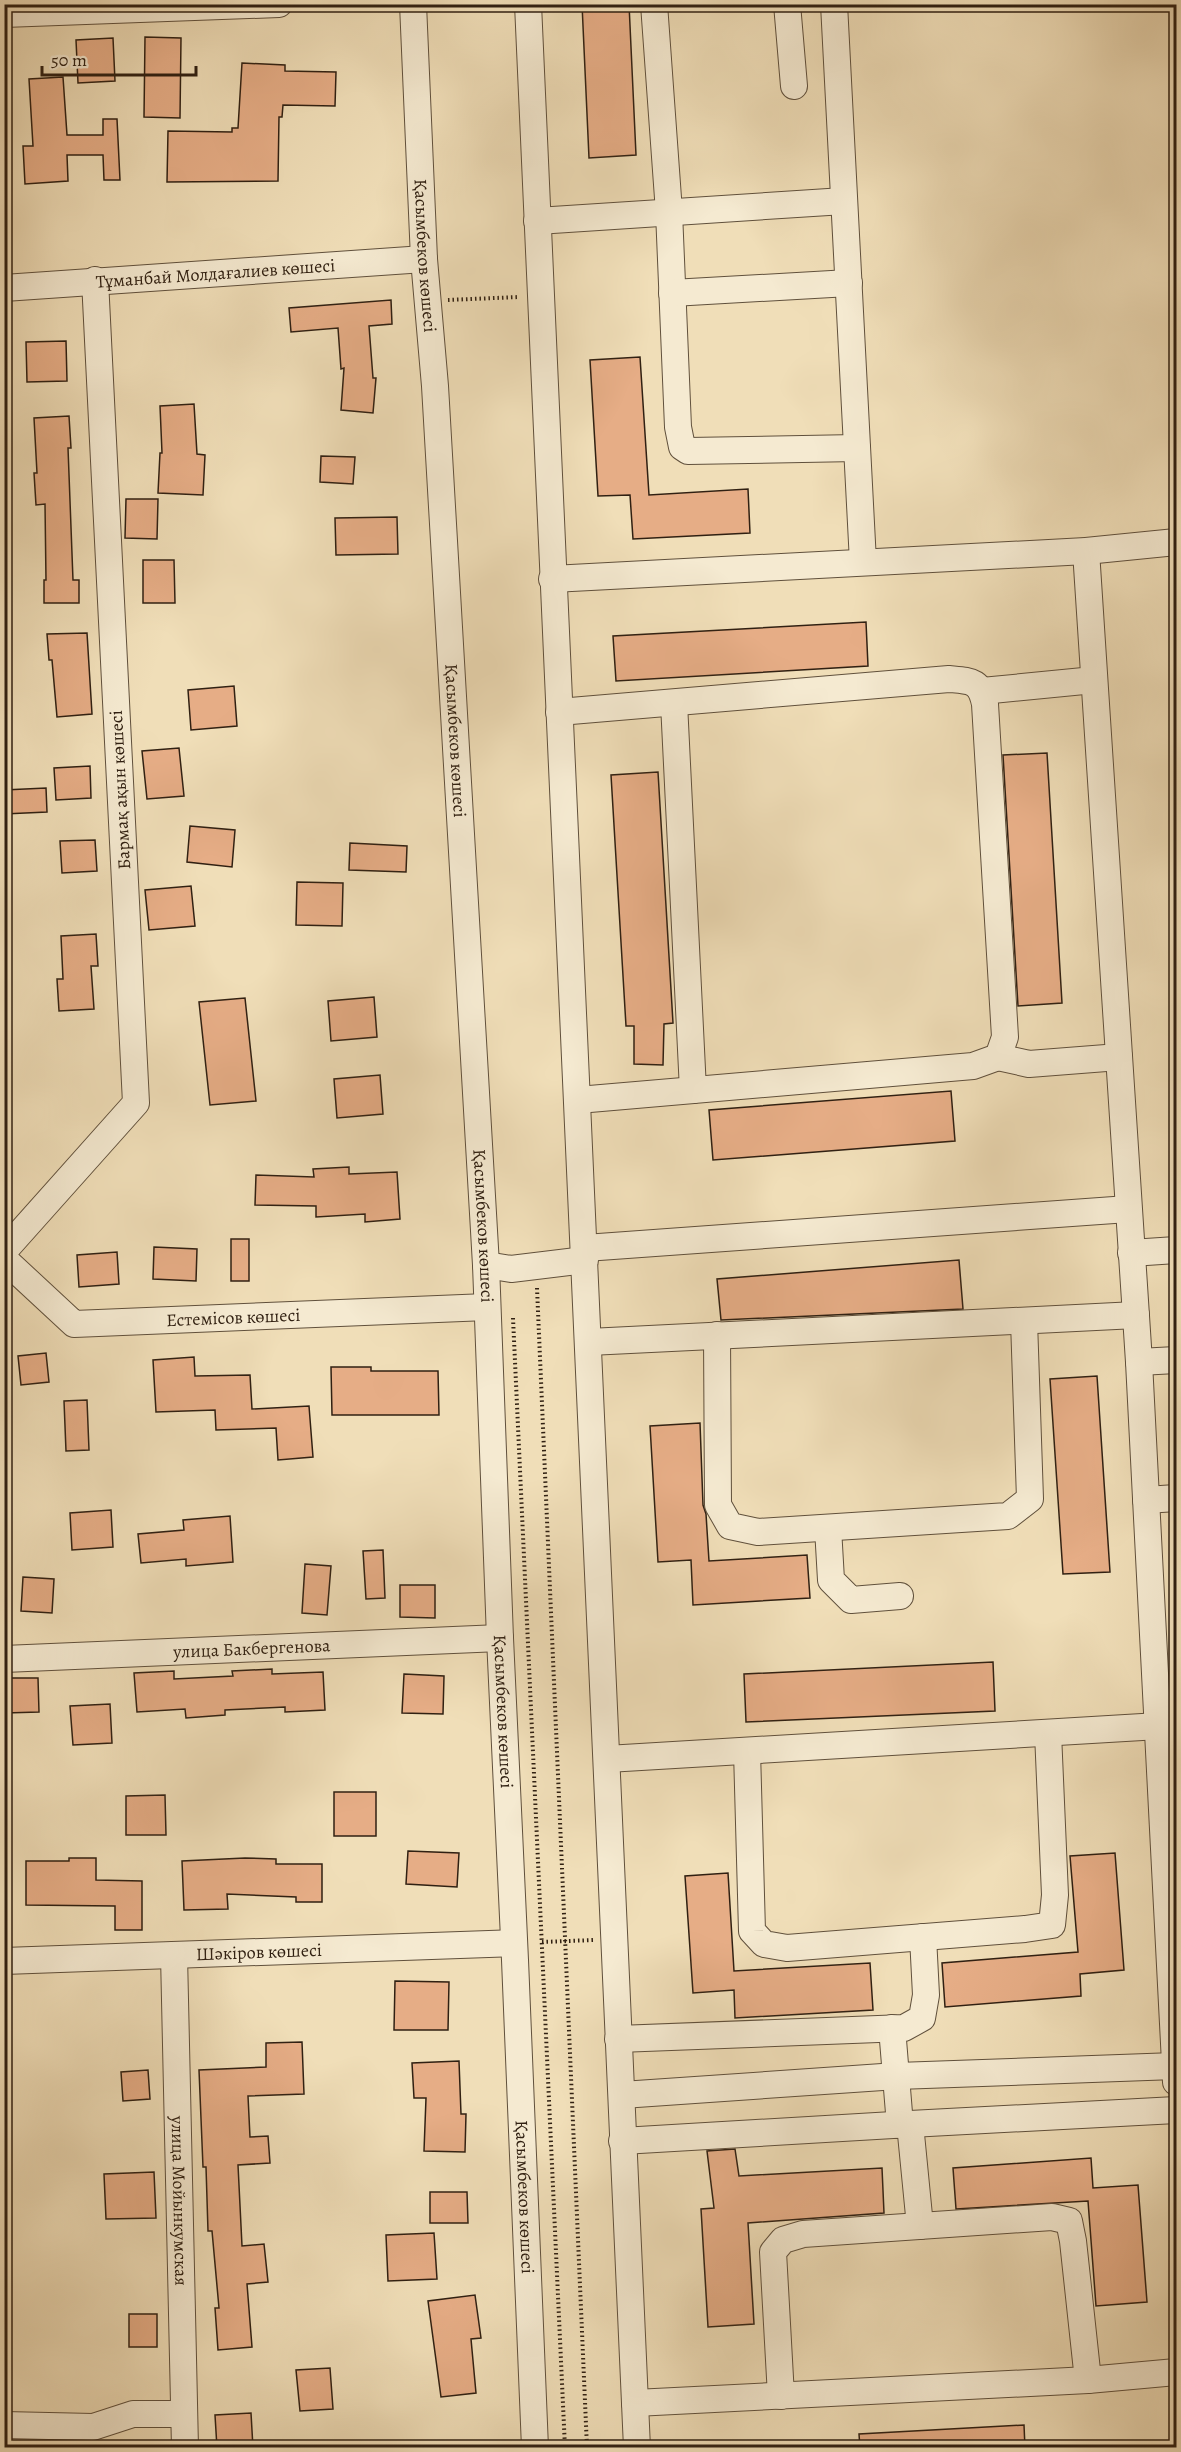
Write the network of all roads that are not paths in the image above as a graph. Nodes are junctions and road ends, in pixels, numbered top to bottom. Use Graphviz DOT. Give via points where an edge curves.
graph roads {
  1 [pos="279,4"];
  2 [pos="413,4"];
  3 [pos="528,4"];
  4 [pos="654,4"];
  5 [pos="787,4"];
  6 [pos="834,4"];
  7 [pos="4,14"];
  8 [pos="794,86"];
  9 [pos="844,201"];
  10 [pos="669,212"];
  11 [pos="537,221"];
  12 [pos="424,259"];
  13 [pos="95,280"];
  14 [pos="849,283"];
  15 [pos="4,288"];
  16 [pos="672,293"];
  17 [pos="857,448"];
  18 [pos="1176,542"];
  19 [pos="1086,551"];
  20 [pos="863,562"];
  21 [pos="552,579"];
  22 [pos="1094,680"];
  23 [pos="982,691"];
  24 [pos="674,703"];
  25 [pos="559,712"];
  26 [pos="998,1057"];
  27 [pos="1119,1057"];
  28 [pos="693,1090"];
  29 [pos="578,1100"];
  30 [pos="1128,1209"];
  31 [pos="1176,1250"];
  32 [pos="4,1251"];
  33 [pos="1131,1253"];
  34 [pos="585,1254"];
  35 [pos="4,1259"];
  36 [pos="486,1265"];
  37 [pos="487,1306"];
  38 [pos="1136,1315"];
  39 [pos="1024,1321"];
  40 [pos="717,1335"];
  41 [pos="589,1342"];
  42 [pos="1176,1360"];
  43 [pos="1138,1362"];
  44 [pos="1176,1498"];
  45 [pos="1146,1500"];
  46 [pos="828,1528"];
  47 [pos="900,1596"];
  48 [pos="500,1638"];
  49 [pos="4,1659"];
  50 [pos="1167,1726"];
  51 [pos="1048,1733"];
  52 [pos="747,1751"];
  53 [pos="608,1759"];
  54 [pos="923,1937"];
  55 [pos="514,1943"];
  56 [pos="174,1955"];
  57 [pos="4,1961"];
  58 [pos="892,2028"];
  59 [pos="618,2038"];
  60 [pos="1176,2074"];
  61 [pos="897,2076"];
  62 [pos="622,2095"];
  63 [pos="1176,2110"];
  64 [pos="905,2125"];
  65 [pos="622,2141"];
  66 [pos="920,2226"];
  67 [pos="1176,2372"];
  68 [pos="1088,2380"];
  69 [pos="781,2396"];
  70 [pos="635,2403"];
  71 [pos="184,2415"];
  72 [pos="4,2425"];
  73 [pos="185,2448"];
  74 [pos="535,2448"];
  75 [pos="637,2448"];
  1 -- 7 [label="street"];
  2 -- 12 [label="street, Қасымбеков көшесі"];
  3 -- 11 [label="street"];
  4 -- 10 [label="street"];
  5 -- 8 [label="street"];
  6 -- 9 [label="street"];
  9 -- 10 [label="street"];
  9 -- 14 [label="street"];
  10 -- 11 [label="street"];
  10 -- 16 [label="street"];
  11 -- 21 [label="street"];
  12 -- 13 [label="street, Тұманбай Молдағалиев көшесі"];
  12 -- 36 [label="street, Қасымбеков көшесі"];
  13 -- 15 [label="street, Тұманбай Молдағалиев көшесі"];
  13 -- 32 [label="street, Бармақ ақын көшесі" via="136,1103"];
  14 -- 16 [label="street"];
  14 -- 17 [label="street"];
  16 -- 17 [label="street" via="682,447 688,451"];
  17 -- 20 [label="street"];
  18 -- 19 [label="street"];
  19 -- 20 [label="street"];
  19 -- 22 [label="street"];
  20 -- 21 [label="street"];
  21 -- 25 [label="street"];
  22 -- 23 [label="street"];
  22 -- 27 [label="street"];
  23 -- 24 [label="street" via="973,682 949,679"];
  23 -- 26 [label="street" via="1005,1037"];
  24 -- 25 [label="street"];
  24 -- 28 [label="street"];
  25 -- 29 [label="street"];
  26 -- 27 [label="street" via="1029,1064"];
  26 -- 28 [label="street" via="973,1066"];
  27 -- 30 [label="street"];
  28 -- 29 [label="street"];
  29 -- 34 [label="street"];
  30 -- 33 [label="street"];
  30 -- 34 [label="street"];
  31 -- 33 [label="street"];
  33 -- 38 [label="street"];
  34 -- 36 [label="street" via="511,1269"];
  34 -- 41 [label="street"];
  35 -- 37 [label="street, Естемісов көшесі" via="74,1324"];
  36 -- 37 [label="street, Қасымбеков көшесі"];
  37 -- 48 [label="street, Қасымбеков көшесі"];
  38 -- 39 [label="street"];
  38 -- 43 [label="street"];
  39 -- 40 [label="street"];
  39 -- 46 [label="street" via="1030,1499 1008,1516"];
  40 -- 41 [label="street"];
  40 -- 46 [label="street" via="718,1505 730,1526 758,1532"];
  41 -- 53 [label="street"];
  42 -- 43 [label="street"];
  43 -- 45 [label="street"];
  44 -- 45 [label="street"];
  45 -- 50 [label="street"];
  46 -- 47 [label="street" via="831,1580 839,1590 851,1600"];
  48 -- 49 [label="street, улица Бакбергенова"];
  48 -- 55 [label="street, Қасымбеков көшесі"];
  50 -- 51 [label="street"];
  50 -- 60 [label="street"];
  51 -- 52 [label="street"];
  51 -- 54 [label="street" via="1055,1895 1052,1925"];
  52 -- 53 [label="street"];
  52 -- 54 [label="street" via="752,1931 764,1944 787,1948"];
  53 -- 59 [label="street"];
  54 -- 58 [label="street" via="927,1995 921,2018 904,2028"];
  55 -- 56 [label="street, Шәкіров көшесі"];
  55 -- 74 [label="street, Қасымбеков көшесі"];
  56 -- 57 [label="street, Шәкіров көшесі"];
  56 -- 71 [label="street, улица Мойынкумская"];
  58 -- 59 [label="street"];
  58 -- 61 [label="street"];
  59 -- 62 [label="street"];
  60 -- 61 [label="street"];
  61 -- 62 [label="street"];
  61 -- 64 [label="street"];
  62 -- 65 [label="street"];
  63 -- 64 [label="street"];
  64 -- 65 [label="street"];
  64 -- 66 [label="street"];
  65 -- 70 [label="street"];
  66 -- 68 [label="street" via="1052,2217 1069,2221"];
  66 -- 69 [label="street" via="804,2234 783,2240 773,2252"];
  67 -- 68 [label="street"];
  68 -- 69 [label="street"];
  69 -- 70 [label="street"];
  70 -- 75 [label="street"];
  71 -- 72 [label="street" via="133,2414 93,2427"];
  71 -- 73 [label="street, улица Мойынкумская"];
}
